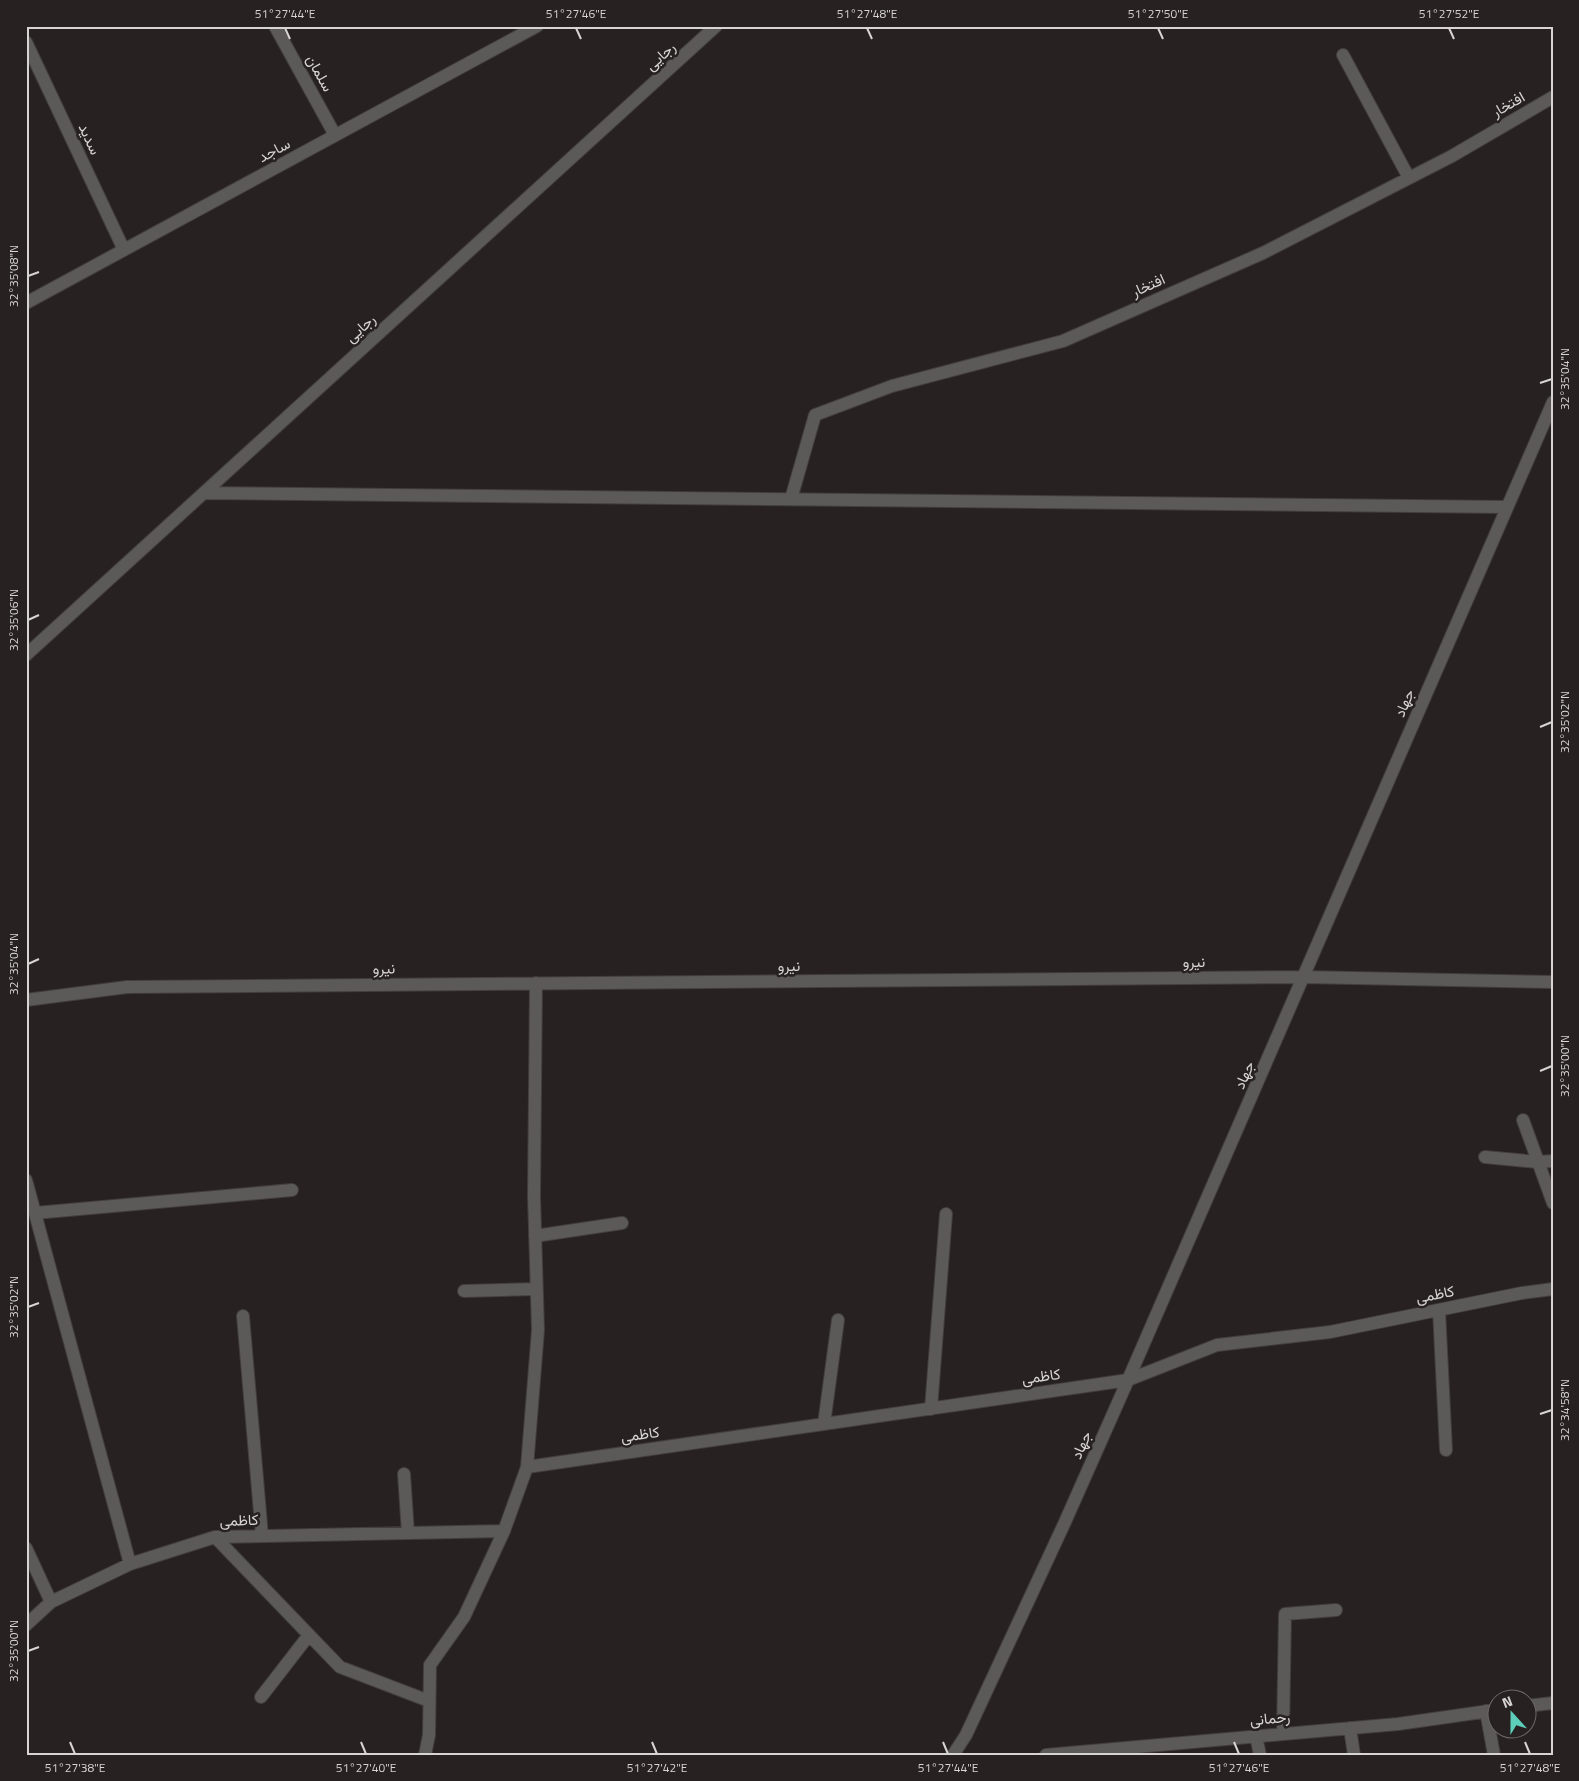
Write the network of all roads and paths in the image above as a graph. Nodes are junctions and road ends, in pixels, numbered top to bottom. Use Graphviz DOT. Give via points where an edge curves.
graph roads {
  1 [pos="276,26"];
  2 [pos="537,26"];
  3 [pos="716,26"];
  4 [pos="26,42"];
  5 [pos="1343,55"];
  6 [pos="1553,97"];
  7 [pos="336,135"];
  8 [pos="1409,178"];
  9 [pos="124,250"];
  10 [pos="26,303"];
  11 [pos="1553,402"];
  12 [pos="204,493"];
  13 [pos="791,499"];
  14 [pos="1506,507"];
  15 [pos="26,655"];
  16 [pos="1304,977"];
  17 [pos="1553,982"];
  18 [pos="536,983"];
  19 [pos="26,1000"];
  20 [pos="1523,1120"];
  21 [pos="1485,1157"];
  22 [pos="1553,1161"];
  23 [pos="1538,1162"];
  24 [pos="26,1180"];
  25 [pos="292,1190"];
  26 [pos="1553,1204"];
  27 [pos="35,1213"];
  28 [pos="946,1214"];
  29 [pos="622,1223"];
  30 [pos="535,1236"];
  31 [pos="1553,1289"];
  32 [pos="536,1290"];
  33 [pos="464,1291"];
  34 [pos="1439,1310"];
  35 [pos="243,1316"];
  36 [pos="838,1320"];
  37 [pos="1128,1380"];
  38 [pos="931,1409"];
  39 [pos="824,1424"];
  40 [pos="1446,1450"];
  41 [pos="527,1467"];
  42 [pos="404,1474"];
  43 [pos="504,1531"];
  44 [pos="408,1533"];
  45 [pos="262,1536"];
  46 [pos="215,1537"];
  47 [pos="26,1548"];
  48 [pos="130,1564"];
  49 [pos="51,1602"];
  50 [pos="1336,1610"];
  51 [pos="26,1625"];
  52 [pos="309,1635"];
  53 [pos="261,1697"];
  54 [pos="429,1701"];
  55 [pos="1553,1702"];
  56 [pos="1536,1705"];
  57 [pos="1486,1712"];
  58 [pos="1350,1728"];
  59 [pos="1283,1734"];
  60 [pos="1256,1736"];
  61 [pos="1493,1738"];
  62 [pos="425,1755"];
  63 [pos="953,1755"];
  64 [pos="1046,1755"];
  65 [pos="1260,1755"];
  66 [pos="1354,1755"];
  67 [pos="1494,1755"];
  1 -- 7 [label="street, سلمان"];
  2 -- 7 [label="street, ساجد"];
  3 -- 12 [label="street, رجایی"];
  4 -- 9 [label="street, سدید"];
  5 -- 8 [label="street"];
  6 -- 8 [label="street, افتخار"];
  7 -- 9 [label="street, ساجد"];
  8 -- 13 [label="street, افتخار" via="1263,253 1063,341 892,386 815,415"];
  9 -- 10 [label="street, ساجد"];
  11 -- 14 [label="street, جهاد"];
  12 -- 13 [label="street"];
  12 -- 15 [label="street, رجایی"];
  13 -- 14 [label="street"];
  14 -- 16 [label="street, جهاد"];
  16 -- 17 [label="street, نیرو"];
  16 -- 18 [label="street, نیرو"];
  16 -- 37 [label="street, جهاد"];
  18 -- 19 [label="street, نیرو" via="126,987"];
  18 -- 30 [label="street"];
  20 -- 23 [label="street"];
  21 -- 23 [label="street"];
  22 -- 23 [label="street"];
  23 -- 26 [label="street"];
  24 -- 27 [label="street"];
  25 -- 27 [label="street"];
  27 -- 48 [label="street"];
  28 -- 38 [label="street"];
  29 -- 30 [label="street"];
  30 -- 32 [label="street"];
  31 -- 34 [label="street, کاظمی"];
  32 -- 33 [label="street"];
  32 -- 41 [label="street" via="538,1330"];
  34 -- 37 [label="street, کاظمی" via="1330,1332 1217,1345"];
  34 -- 40 [label="street"];
  35 -- 45 [label="street"];
  36 -- 39 [label="street"];
  37 -- 38 [label="street, کاظمی"];
  37 -- 63 [label="street, جهاد" via="966,1735"];
  38 -- 39 [label="street, کاظمی"];
  39 -- 41 [label="street, کاظمی"];
  41 -- 43 [label="street"];
  42 -- 44 [label="street"];
  43 -- 44 [label="street, کاظمی"];
  43 -- 54 [label="street" via="464,1617 430,1665"];
  44 -- 45 [label="street, کاظمی"];
  45 -- 46 [label="street, کاظمی"];
  46 -- 48 [label="street, کاظمی"];
  46 -- 52 [label="street"];
  47 -- 49 [label="street"];
  48 -- 49 [label="street, کاظمی"];
  49 -- 51 [label="street, کاظمی"];
  50 -- 59 [label="street" via="1285,1614"];
  52 -- 53 [label="street"];
  52 -- 54 [label="street" via="340,1667"];
  54 -- 62 [label="street" via="429,1735"];
  55 -- 56 [label="street"];
  57 -- 58 [label="street, رحمانی"];
  58 -- 59 [label="street, رحمانی"];
  58 -- 66 [label="street"];
  59 -- 60 [label="street, رحمانی"];
  60 -- 64 [label="street, رحمانی"];
  60 -- 65 [label="street"];
  61 -- 67 [label="street"];
}
